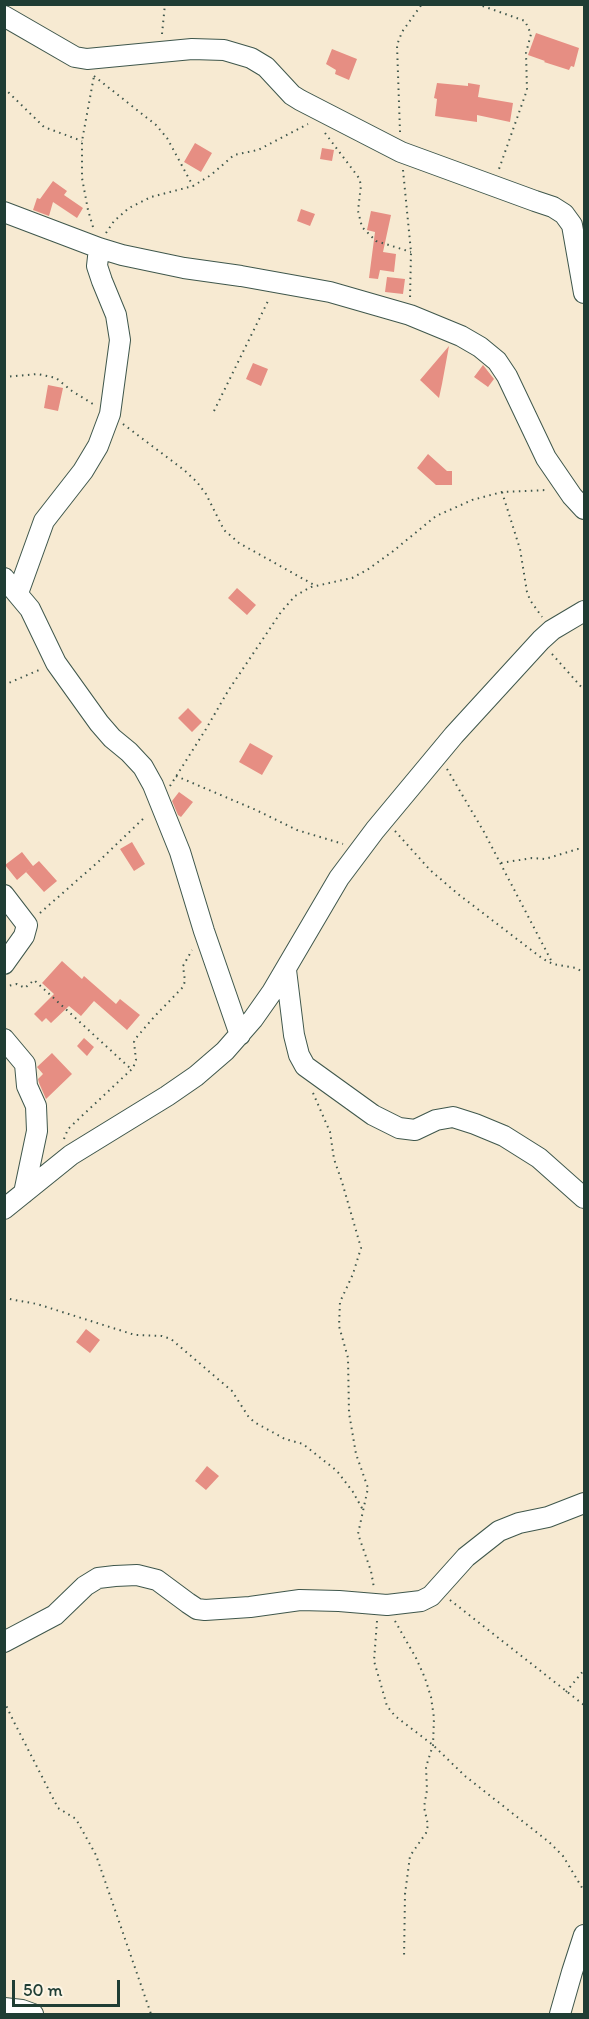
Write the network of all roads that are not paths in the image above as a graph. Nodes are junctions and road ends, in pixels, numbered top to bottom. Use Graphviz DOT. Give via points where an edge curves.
graph roads {
  1 [pos="4,16"];
  2 [pos="4,212"];
  3 [pos="100,244"];
  4 [pos="585,293"];
  5 [pos="578,503"];
  6 [pos="4,578"];
  7 [pos="18,593"];
  8 [pos="585,611"];
  9 [pos="4,895"];
  10 [pos="4,964"];
  11 [pos="286,970"];
  12 [pos="240,1035"];
  13 [pos="4,1040"];
  14 [pos="24,1193"];
  15 [pos="585,1198"];
  16 [pos="4,1209"];
  17 [pos="585,1503"];
  18 [pos="4,1642"];
  19 [pos="585,1935"];
  20 [pos="4,2008"];
  21 [pos="33,2014"];
  22 [pos="561,2014"];
  1 -- 4 [label="street" via="75,57 192,49 224,50 251,58 266,67 292,95 401,152 564,214 572,225"];
  2 -- 3 [label="street"];
  3 -- 5 [label="street" via="173,266 330,292 410,315 461,336 497,361 546,458"];
  3 -- 7 [label="street" via="98,266 116,315 120,340 110,414 98,446 44,521"];
  6 -- 7 [label="street"];
  7 -- 12 [label="street" via="56,663 99,723 143,767 153,785 180,852"];
  8 -- 11 [label="street" via="547,635 438,753 339,878"];
  9 -- 10 [label="street" via="27,925 24,936"];
  11 -- 12 [label="street"];
  11 -- 15 [label="street" via="294,1035 305,1066 373,1115 399,1128 415,1130 453,1117 504,1136 538,1158"];
  12 -- 14 [label="street" via="196,1076 71,1155"];
  13 -- 14 [label="street" via="25,1064 27,1086 36,1106 37,1131"];
  14 -- 16 [label="street"];
  17 -- 18 [label="street" via="499,1531 421,1602 382,1605 300,1600 205,1610 188,1603 157,1580 137,1575 115,1576 98,1578 55,1616"];
  19 -- 22 [label="street"];
  20 -- 21 [label="street"];
}
